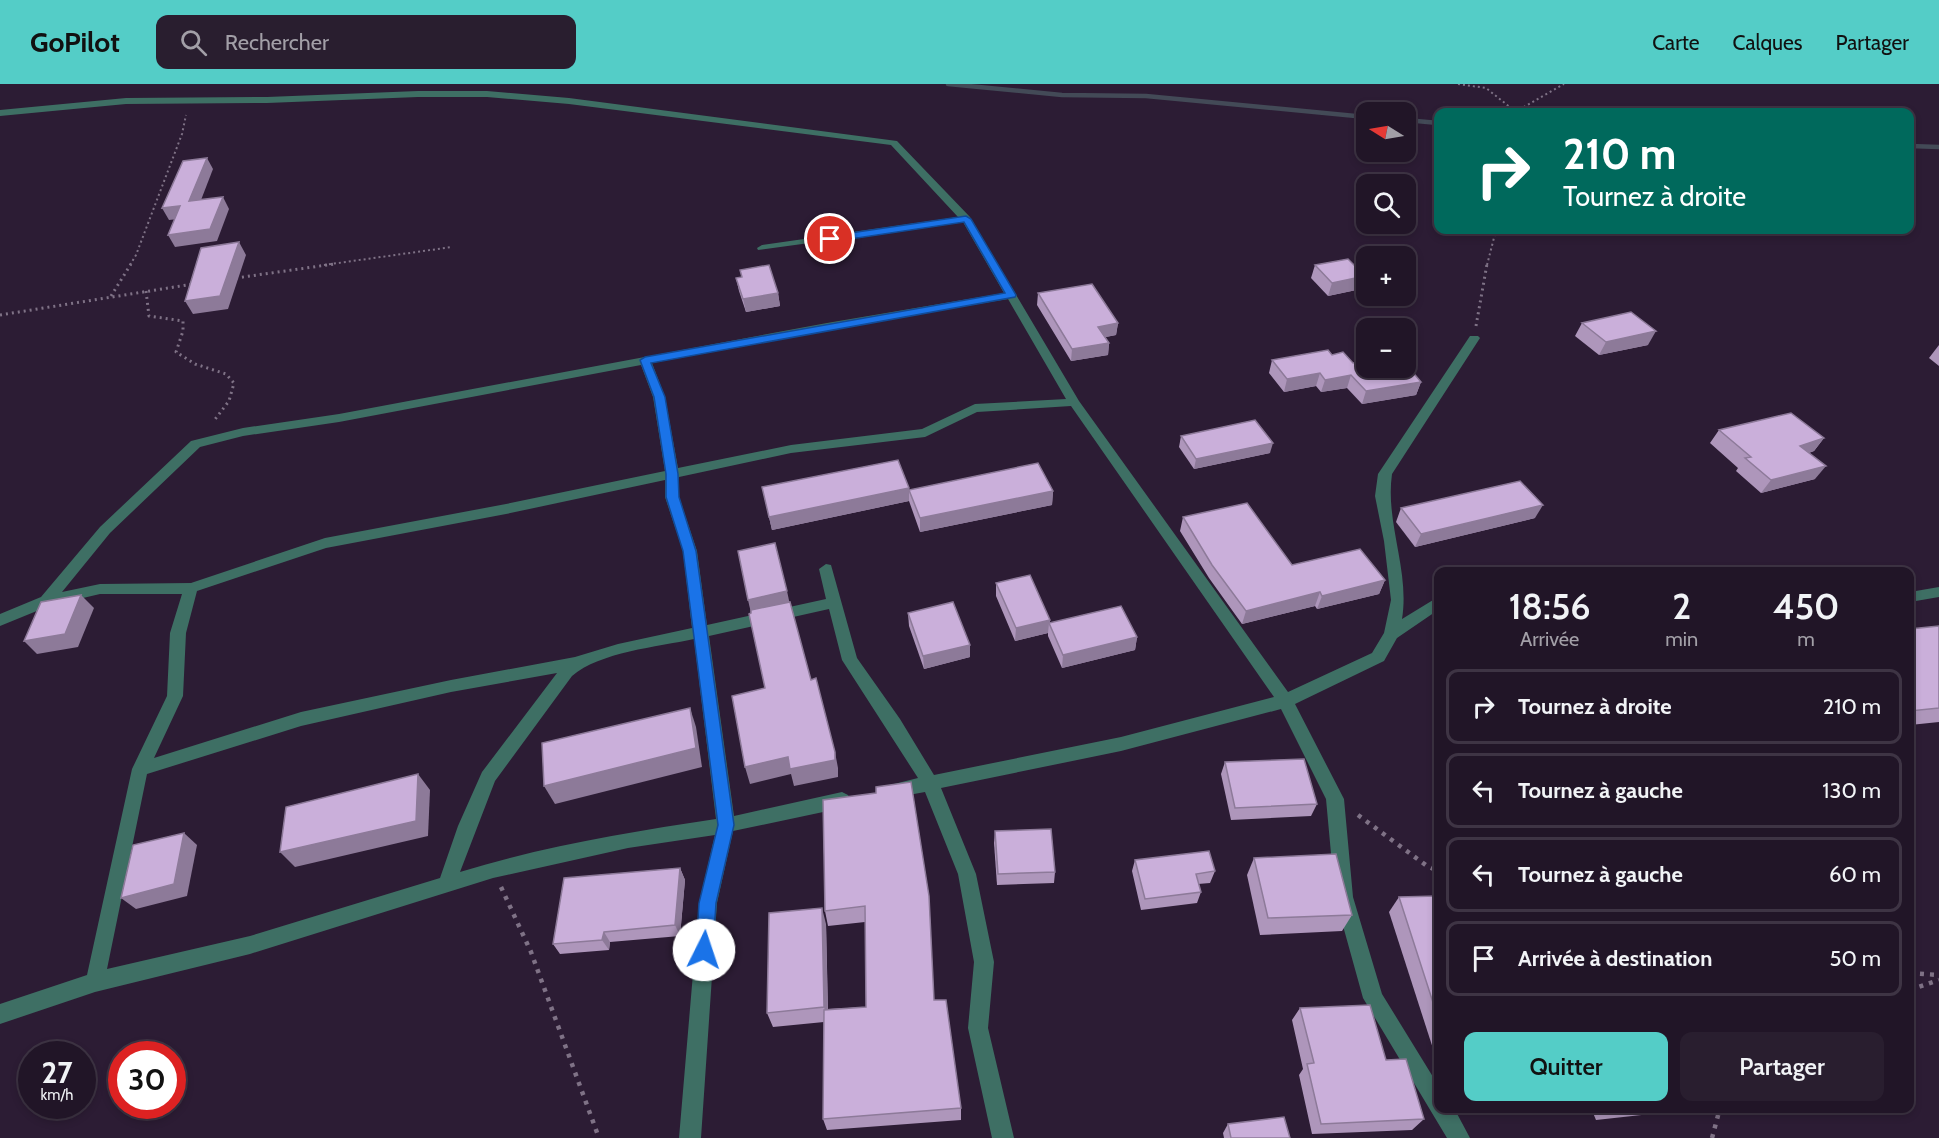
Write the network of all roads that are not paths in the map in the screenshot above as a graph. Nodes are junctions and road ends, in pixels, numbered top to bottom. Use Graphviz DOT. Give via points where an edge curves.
graph roads {
  1 [pos="0,113"];
  2 [pos="966,219"];
  3 [pos="762,248"];
  4 [pos="1011,295"];
  5 [pos="1474,338"];
  6 [pos="645,360"];
  7 [pos="1074,402"];
  8 [pos="672,474"];
  9 [pos="826,569"];
  10 [pos="191,588"];
  11 [pos="1939,592"];
  12 [pos="1914,596"];
  13 [pos="46,601"];
  14 [pos="833,603"];
  15 [pos="1434,606"];
  16 [pos="0,620"];
  17 [pos="700,633"];
  18 [pos="1392,634"];
  19 [pos="578,662"];
  20 [pos="1285,701"];
  21 [pos="140,769"];
  22 [pos="930,783"];
  23 [pos="726,825"];
  24 [pos="447,884"];
  25 [pos="95,982"];
  26 [pos="0,1014"];
  27 [pos="1434,1097"];
  28 [pos="1445,1113"];
  29 [pos="690,1138"];
  30 [pos="1003,1138"];
  31 [pos="1459,1138"];
  1 -- 2 [label="street" via="126,101 418,94 488,94 569,101 894,143"];
  2 -- 3 [label="street"];
  2 -- 4 [label="street"];
  4 -- 6 [label="street"];
  4 -- 7 [label="street"];
  5 -- 18 [label="street" via="1385,474 1382,496 1398,600"];
  6 -- 8 [label="street" via="659,397"];
  6 -- 13 [label="street" via="339,418 243,432 196,444 105,530"];
  7 -- 8 [label="street" via="975,408 925,433 791,449"];
  7 -- 20 [label="street"];
  8 -- 10 [label="street" via="325,543"];
  8 -- 17 [label="street" via="672,497 690,551"];
  9 -- 14 [label="street"];
  10 -- 13 [label="street" via="100,589"];
  10 -- 21 [label="street" via="177,633 175,696"];
  11 -- 12 [label="street"];
  13 -- 16 [label="street"];
  14 -- 17 [label="street"];
  14 -- 22 [label="street" via="850,660"];
  15 -- 18 [label="street"];
  17 -- 19 [label="street"];
  17 -- 23 [label="street"];
  18 -- 20 [label="street" via="1378,657"];
  19 -- 21 [label="street" via="301,719"];
  19 -- 24 [label="street" via="566,672 488,777"];
  20 -- 22 [label="street" via="1121,744"];
  20 -- 27 [label="street" via="1335,799 1344,897 1373,998"];
  21 -- 25 [label="street"];
  22 -- 23 [label="street"];
  22 -- 30 [label="street" via="967,874 984,962 978,1028"];
  23 -- 24 [label="street" via="628,840"];
  23 -- 29 [label="street" via="708,903"];
  24 -- 25 [label="street" via="250,945"];
  25 -- 26 [label="street"];
  28 -- 31 [label="street"];
}
